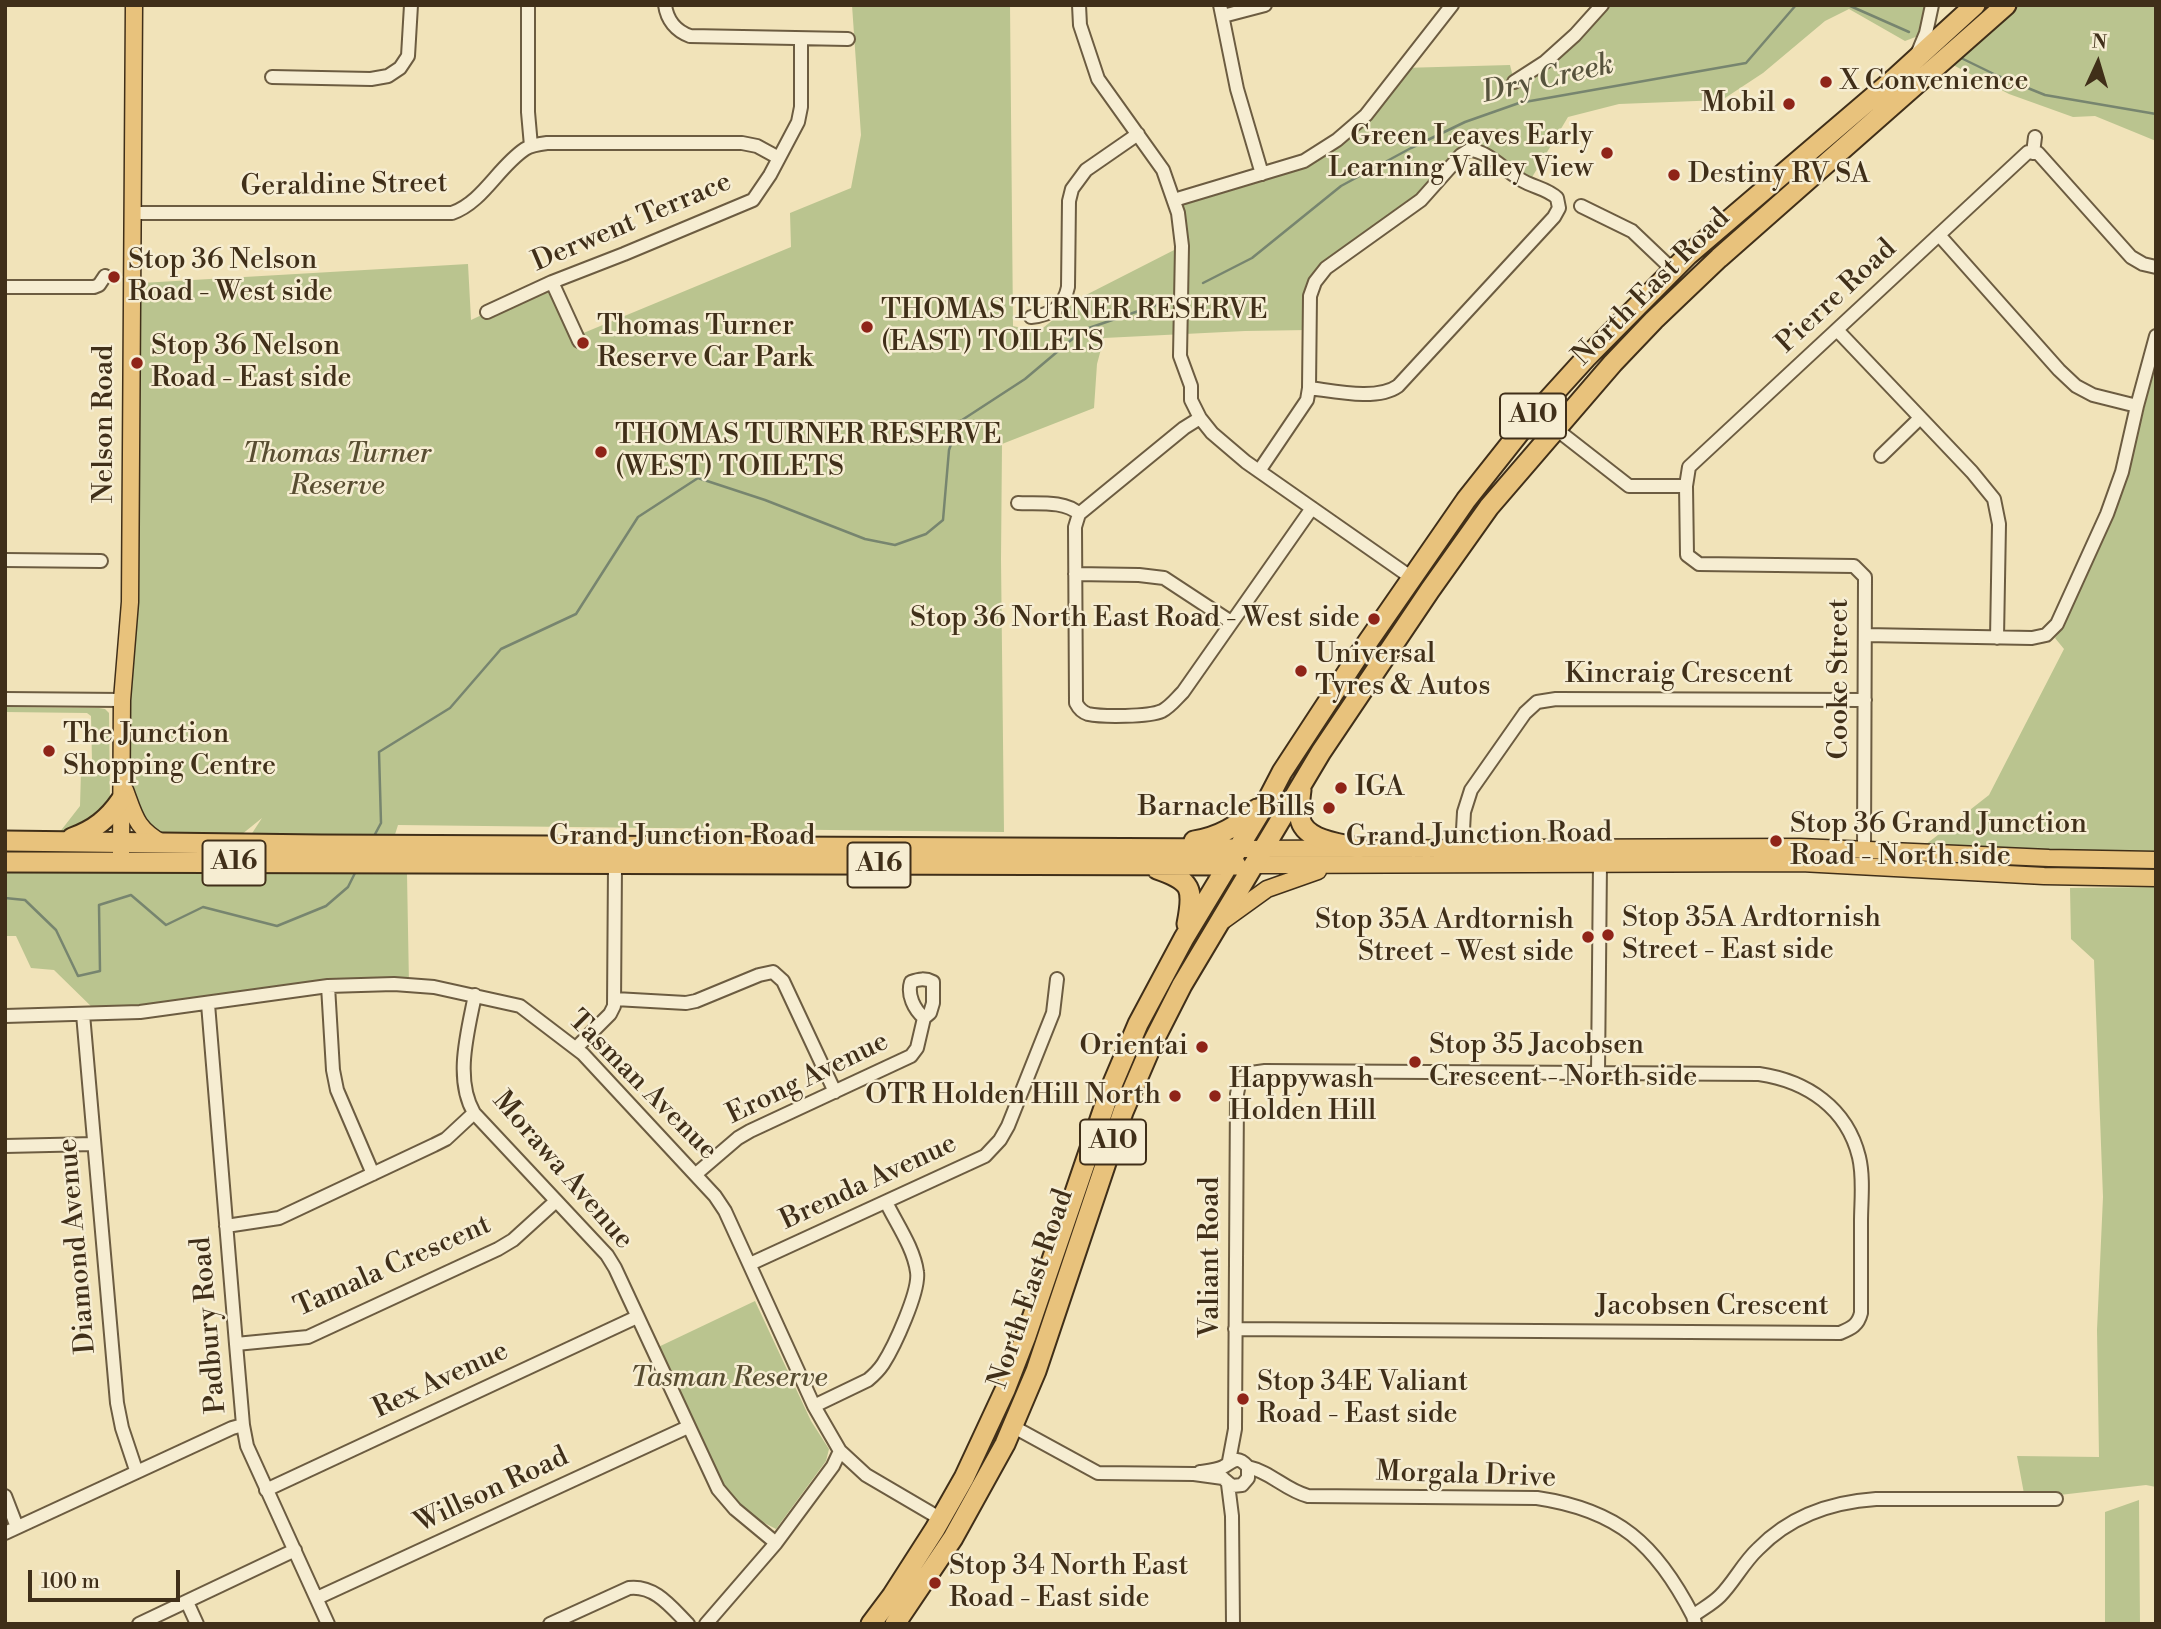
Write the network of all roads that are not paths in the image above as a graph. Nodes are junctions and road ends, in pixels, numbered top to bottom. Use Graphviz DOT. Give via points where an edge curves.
graph roads {
  1 [pos="134,5"];
  2 [pos="411,5"];
  3 [pos="528,5"];
  4 [pos="665,5"];
  5 [pos="1079,5"];
  6 [pos="1265,5"];
  7 [pos="1452,5"];
  8 [pos="1602,5"];
  9 [pos="1932,5"];
  10 [pos="1996,5"];
  11 [pos="2006,5"];
  12 [pos="1971,6"];
  13 [pos="1222,11"];
  14 [pos="801,38"];
  15 [pos="848,39"];
  16 [pos="1962,43"];
  17 [pos="1915,59"];
  18 [pos="272,77"];
  19 [pos="1514,82"];
  20 [pos="1138,134"];
  21 [pos="2035,137"];
  22 [pos="531,146"];
  23 [pos="2033,153"];
  24 [pos="779,158"];
  25 [pos="1262,174"];
  26 [pos="1174,200"];
  27 [pos="1581,206"];
  28 [pos="133,213"];
  29 [pos="1939,235"];
  30 [pos="2156,267"];
  31 [pos="1673,270"];
  32 [pos="1705,271"];
  33 [pos="105,276"];
  34 [pos="552,282"];
  35 [pos="5,287"];
  36 [pos="1673,302"];
  37 [pos="486,312"];
  38 [pos="1031,317"];
  39 [pos="1837,330"];
  40 [pos="2156,336"];
  41 [pos="579,341"];
  42 [pos="1309,388"];
  43 [pos="2137,406"];
  44 [pos="1200,418"];
  45 [pos="1920,418"];
  46 [pos="1556,429"];
  47 [pos="1881,456"];
  48 [pos="1259,471"];
  49 [pos="1686,486"];
  50 [pos="1018,503"];
  51 [pos="1312,508"];
  52 [pos="1079,514"];
  53 [pos="5,560"];
  54 [pos="101,561"];
  55 [pos="1445,568"];
  56 [pos="1075,574"];
  57 [pos="1412,578"];
  58 [pos="1418,608"];
  59 [pos="1231,622"];
  60 [pos="1865,635"];
  61 [pos="1997,638"];
  62 [pos="5,699"];
  63 [pos="1865,699"];
  64 [pos="122,700"];
  65 [pos="121,778"];
  66 [pos="1301,785"];
  67 [pos="1268,799"];
  68 [pos="121,800"];
  69 [pos="5,841"];
  70 [pos="62,842"];
  71 [pos="121,842"];
  72 [pos="162,843"];
  73 [pos="1264,848"];
  74 [pos="1359,848"];
  75 [pos="1462,848"];
  76 [pos="331,854"];
  77 [pos="615,855"];
  78 [pos="1600,855"];
  79 [pos="1146,856"];
  80 [pos="1233,857"];
  81 [pos="2015,857"];
  82 [pos="1863,858"];
  83 [pos="2156,859"];
  84 [pos="5,862"];
  85 [pos="121,863"];
  86 [pos="1253,865"];
  87 [pos="1462,865"];
  88 [pos="1337,866"];
  89 [pos="2045,876"];
  90 [pos="2156,878"];
  91 [pos="1217,925"];
  92 [pos="1184,939"];
  93 [pos="1057,979"];
  94 [pos="328,986"];
  95 [pos="475,995"];
  96 [pos="615,999"];
  97 [pos="208,1004"];
  98 [pos="83,1014"];
  99 [pos="5,1016"];
  100 [pos="924,1018"];
  101 [pos="576,1048"];
  102 [pos="1598,1073"];
  103 [pos="1238,1085"];
  104 [pos="835,1092"];
  105 [pos="474,1113"];
  106 [pos="94,1144"];
  107 [pos="5,1146"];
  108 [pos="373,1174"];
  109 [pos="696,1174"];
  110 [pos="556,1201"];
  111 [pos="886,1202"];
  112 [pos="226,1226"];
  113 [pos="750,1265"];
  114 [pos="637,1317"];
  115 [pos="1236,1329"];
  116 [pos="236,1344"];
  117 [pos="1005,1390"];
  118 [pos="814,1406"];
  119 [pos="243,1425"];
  120 [pos="1013,1426"];
  121 [pos="688,1427"];
  122 [pos="984,1438"];
  123 [pos="840,1451"];
  124 [pos="136,1470"];
  125 [pos="1235,1473"];
  126 [pos="266,1490"];
  127 [pos="5,1496"];
  128 [pos="2056,1499"];
  129 [pos="941,1519"];
  130 [pos="11,1530"];
  131 [pos="776,1543"];
  132 [pos="295,1550"];
  133 [pos="892,1596"];
  134 [pos="317,1598"];
  135 [pos="187,1602"];
  136 [pos="1694,1620"];
  137 [pos="898,1623"];
  138 [pos="139,1624"];
  139 [pos="197,1624"];
  140 [pos="328,1624"];
  141 [pos="550,1624"];
  142 [pos="688,1624"];
  143 [pos="706,1624"];
  144 [pos="871,1624"];
  145 [pos="1233,1624"];
  1 -- 28 [label="main road, Nelson Road"];
  2 -- 18 [label="street" via="408,57 388,76"];
  3 -- 22 [label="street"];
  4 -- 14 [label="street" via="671,22 690,36"];
  5 -- 20 [label="street" via="1080,25 1098,79"];
  6 -- 13 [label="street"];
  7 -- 25 [label="street" via="1358,124 1304,161"];
  8 -- 19 [label="street" via="1545,62"];
  9 -- 17 [label="street"];
  10 -- 12 [label="highway" via="1978,10"];
  11 -- 16 [label="highway, North East Road / A10"];
  12 -- 16 [label="highway"];
  12 -- 17 [label="highway, North East Road / A10"];
  13 -- 25 [label="street" via="1237,89"];
  14 -- 15 [label="street"];
  14 -- 24 [label="street, Derwent Terrace" via="800,115"];
  16 -- 32 [label="highway, North East Road / A10"];
  17 -- 31 [label="highway, North East Road / A10"];
  20 -- 26 [label="street" via="1163,170"];
  20 -- 38 [label="street" via="1091,166 1075,183 1069,201 1066,295 1054,311"];
  21 -- 23 [label="street"];
  22 -- 24 [label="street" via="553,142 742,143"];
  22 -- 28 [label="street, Geraldine Street" via="467,205 452,213"];
  23 -- 29 [label="street, Pierre Road" via="2028,152"];
  23 -- 30 [label="street" via="2038,153 2131,257"];
  24 -- 34 [label="street, Derwent Terrace" via="758,194 745,204"];
  25 -- 26 [label="street"];
  26 -- 44 [label="street" via="1182,248 1181,361"];
  27 -- 31 [label="street" via="1632,230"];
  28 -- 64 [label="main road, Nelson Road" via="129,619"];
  29 -- 39 [label="street, Pierre Road"];
  29 -- 43 [label="street" via="2076,386"];
  31 -- 32 [label="highway" via="1688,274"];
  31 -- 36 [label="highway"];
  31 -- 57 [label="highway, North East Road / A10" via="1527,423"];
  32 -- 36 [label="highway, North East Road / A10"];
  33 -- 35 [label="street" via="94,287"];
  34 -- 37 [label="street, Derwent Terrace"];
  34 -- 41 [label="street"];
  36 -- 46 [label="highway, North East Road / A10"];
  39 -- 45 [label="street"];
  39 -- 49 [label="street, Pierre Road" via="1689,467"];
  40 -- 43 [label="street"];
  42 -- 42 [label="street" via="1309,307 1318,277 1420,200 1458,158 1469,150 1483,152 1514,176 1554,195 1558,212 1395,389 1377,394"];
  42 -- 48 [label="street" via="1303,409"];
  43 -- 61 [label="street" via="2107,514 2057,624 2046,635"];
  44 -- 48 [label="street"];
  44 -- 52 [label="street"];
  45 -- 47 [label="street"];
  45 -- 61 [label="street" via="1994,499 1999,524"];
  46 -- 49 [label="street" via="1629,486"];
  46 -- 55 [label="highway, North East Road / A10" via="1489,507"];
  48 -- 51 [label="street"];
  49 -- 60 [label="street, Cooke Street" via="1687,555 1699,564 1854,566 1865,577"];
  50 -- 52 [label="street" via="1063,506"];
  51 -- 57 [label="street"];
  51 -- 59 [label="street"];
  52 -- 56 [label="street" via="1074,527"];
  53 -- 54 [label="street"];
  55 -- 57 [label="highway"];
  55 -- 58 [label="highway, North East Road / A10"];
  56 -- 59 [label="street" via="1164,578"];
  56 -- 59 [label="street" via="1074,696 1086,713 1149,714 1166,709 1188,686"];
  57 -- 58 [label="highway"];
  57 -- 67 [label="highway, North East Road / A10" via="1304,737"];
  58 -- 66 [label="highway, North East Road / A10"];
  60 -- 61 [label="street"];
  60 -- 63 [label="street, Cooke Street"];
  62 -- 64 [label="street"];
  63 -- 75 [label="street, Kincraig Crescent" via="1537,702 1471,790 1464,812"];
  63 -- 82 [label="street, Cooke Street"];
  64 -- 65 [label="main road, Nelson Road"];
  65 -- 68 [label="main road, Nelson Road"];
  65 -- 72 [label="main road" via="138,824"];
  66 -- 73 [label="highway, North East Road / A10"];
  66 -- 74 [label="highway" via="1302,826 1314,836"];
  67 -- 79 [label="highway" via="1225,832"];
  67 -- 80 [label="highway, North East Road / A10"];
  68 -- 70 [label="highway" via="100,825"];
  68 -- 71 [label="main road, Nelson Road"];
  69 -- 70 [label="highway, Grand Junction Road / A16"];
  70 -- 71 [label="highway, Grand Junction Road / A16"];
  71 -- 72 [label="highway, Grand Junction Road / A16"];
  71 -- 85 [label="main road, Nelson Road"];
  72 -- 76 [label="highway, Grand Junction Road / A16"];
  73 -- 74 [label="main road, Grand Junction Road / A16"];
  73 -- 80 [label="main road, Grand Junction Road / A16"];
  73 -- 86 [label="highway, North East Road / A10"];
  74 -- 75 [label="main road, Grand Junction Road / A16"];
  75 -- 78 [label="main road, Grand Junction Road / A16"];
  75 -- 87 [label="main road"];
  76 -- 77 [label="highway, Grand Junction Road / A16" via="377,864"];
  76 -- 77 [label="highway, Grand Junction Road / A16" via="381,844"];
  76 -- 85 [label="highway, Grand Junction Road / A16"];
  77 -- 79 [label="highway, Grand Junction Road / A16"];
  77 -- 96 [label="street"];
  78 -- 82 [label="main road, Grand Junction Road / A16" via="1734,862"];
  78 -- 87 [label="main road, Grand Junction Road / A16"];
  78 -- 102 [label="street"];
  79 -- 80 [label="highway, Grand Junction Road / A16"];
  79 -- 92 [label="highway" via="1190,890"];
  80 -- 86 [label="highway, Grand Junction Road / A16"];
  80 -- 92 [label="highway, North East Road / A10"];
  81 -- 82 [label="main road, Grand Junction Road / A16"];
  81 -- 83 [label="main road, Grand Junction Road / A16"];
  81 -- 89 [label="main road"];
  82 -- 89 [label="main road, Grand Junction Road / A16"];
  84 -- 85 [label="highway, Grand Junction Road / A16"];
  86 -- 88 [label="main road, Grand Junction Road / A16"];
  86 -- 91 [label="highway, North East Road / A10"];
  87 -- 88 [label="main road, Grand Junction Road / A16"];
  88 -- 91 [label="main road" via="1267,889"];
  89 -- 90 [label="main road, Grand Junction Road / A16"];
  91 -- 120 [label="highway, North East Road / A10" via="1172,1003 1123,1112 1048,1338"];
  92 -- 117 [label="highway, North East Road / A10" via="1138,1024 1110,1090"];
  93 -- 111 [label="street, Brenda Avenue" via="1053,1013 1000,1140 985,1156"];
  94 -- 95 [label="street, Tasman Avenue" via="434,986"];
  94 -- 97 [label="street, Tasman Avenue"];
  94 -- 108 [label="street" via="337,1090"];
  95 -- 101 [label="street, Tasman Avenue" via="520,1006"];
  95 -- 105 [label="street, Morawa Avenue" via="465,1057 467,1097"];
  96 -- 101 [label="street" via="610,1013"];
  96 -- 104 [label="street" via="686,1003 773,972 783,981"];
  97 -- 98 [label="street, Tasman Avenue"];
  97 -- 112 [label="street, Padbury Road"];
  98 -- 99 [label="street, Tasman Avenue"];
  98 -- 106 [label="street, Diamond Avenue"];
  100 -- 104 [label="street, Erong Avenue" via="918,1048 911,1056"];
  101 -- 109 [label="street, Tasman Avenue"];
  102 -- 103 [label="street, Jacobsen Crescent" via="1265,1071 1251,1073"];
  102 -- 115 [label="street, Jacobsen Crescent" via="1775,1076 1827,1102 1850,1132 1860,1159 1858,1322 1840,1333"];
  103 -- 115 [label="street, Valiant Road"];
  104 -- 109 [label="street, Erong Avenue" via="738,1138"];
  105 -- 108 [label="street" via="446,1139"];
  105 -- 110 [label="street, Morawa Avenue"];
  106 -- 107 [label="street"];
  106 -- 124 [label="street, Diamond Avenue" via="117,1403"];
  108 -- 112 [label="street" via="279,1218"];
  109 -- 113 [label="street, Tasman Avenue" via="725,1211"];
  110 -- 114 [label="street, Morawa Avenue" via="607,1255"];
  110 -- 116 [label="street, Tamala Crescent" via="498,1249 309,1337"];
  111 -- 113 [label="street, Brenda Avenue"];
  111 -- 118 [label="street" via="917,1270 915,1291 876,1374"];
  112 -- 116 [label="street, Padbury Road"];
  113 -- 118 [label="street, Tasman Avenue"];
  114 -- 121 [label="street, Morawa Avenue"];
  114 -- 126 [label="street, Rex Avenue"];
  115 -- 125 [label="street, Valiant Road"];
  116 -- 119 [label="street, Padbury Road"];
  117 -- 120 [label="highway"];
  117 -- 122 [label="highway, North East Road / A10"];
  118 -- 123 [label="street, Tasman Avenue"];
  119 -- 124 [label="street"];
  119 -- 126 [label="street, Padbury Road"];
  120 -- 122 [label="highway"];
  120 -- 125 [label="street" via="1098,1472"];
  120 -- 137 [label="highway, North East Road / A10" via="953,1538"];
  121 -- 131 [label="street, Morawa Avenue" via="727,1501"];
  121 -- 134 [label="street, Willson Road"];
  122 -- 129 [label="highway, North East Road / A10"];
  123 -- 129 [label="street, Tasman Avenue" via="866,1475"];
  123 -- 131 [label="street"];
  124 -- 130 [label="street"];
  125 -- 136 [label="street, Morgala Drive" via="1258,1469 1308,1496 1536,1498 1574,1505 1619,1526 1644,1545 1670,1574"];
  125 -- 145 [label="street, Valiant Road"];
  126 -- 132 [label="street, Padbury Road"];
  127 -- 130 [label="street"];
  128 -- 136 [label="street" via="1876,1499 1825,1507 1795,1520 1766,1542"];
  129 -- 133 [label="highway, North East Road / A10"];
  131 -- 143 [label="street"];
  132 -- 134 [label="street, Padbury Road"];
  132 -- 135 [label="street"];
  133 -- 137 [label="highway"];
  133 -- 144 [label="highway, North East Road / A10"];
  134 -- 140 [label="street, Padbury Road"];
  135 -- 138 [label="street"];
  135 -- 139 [label="street"];
  141 -- 142 [label="street" via="637,1587 656,1594"];
}
